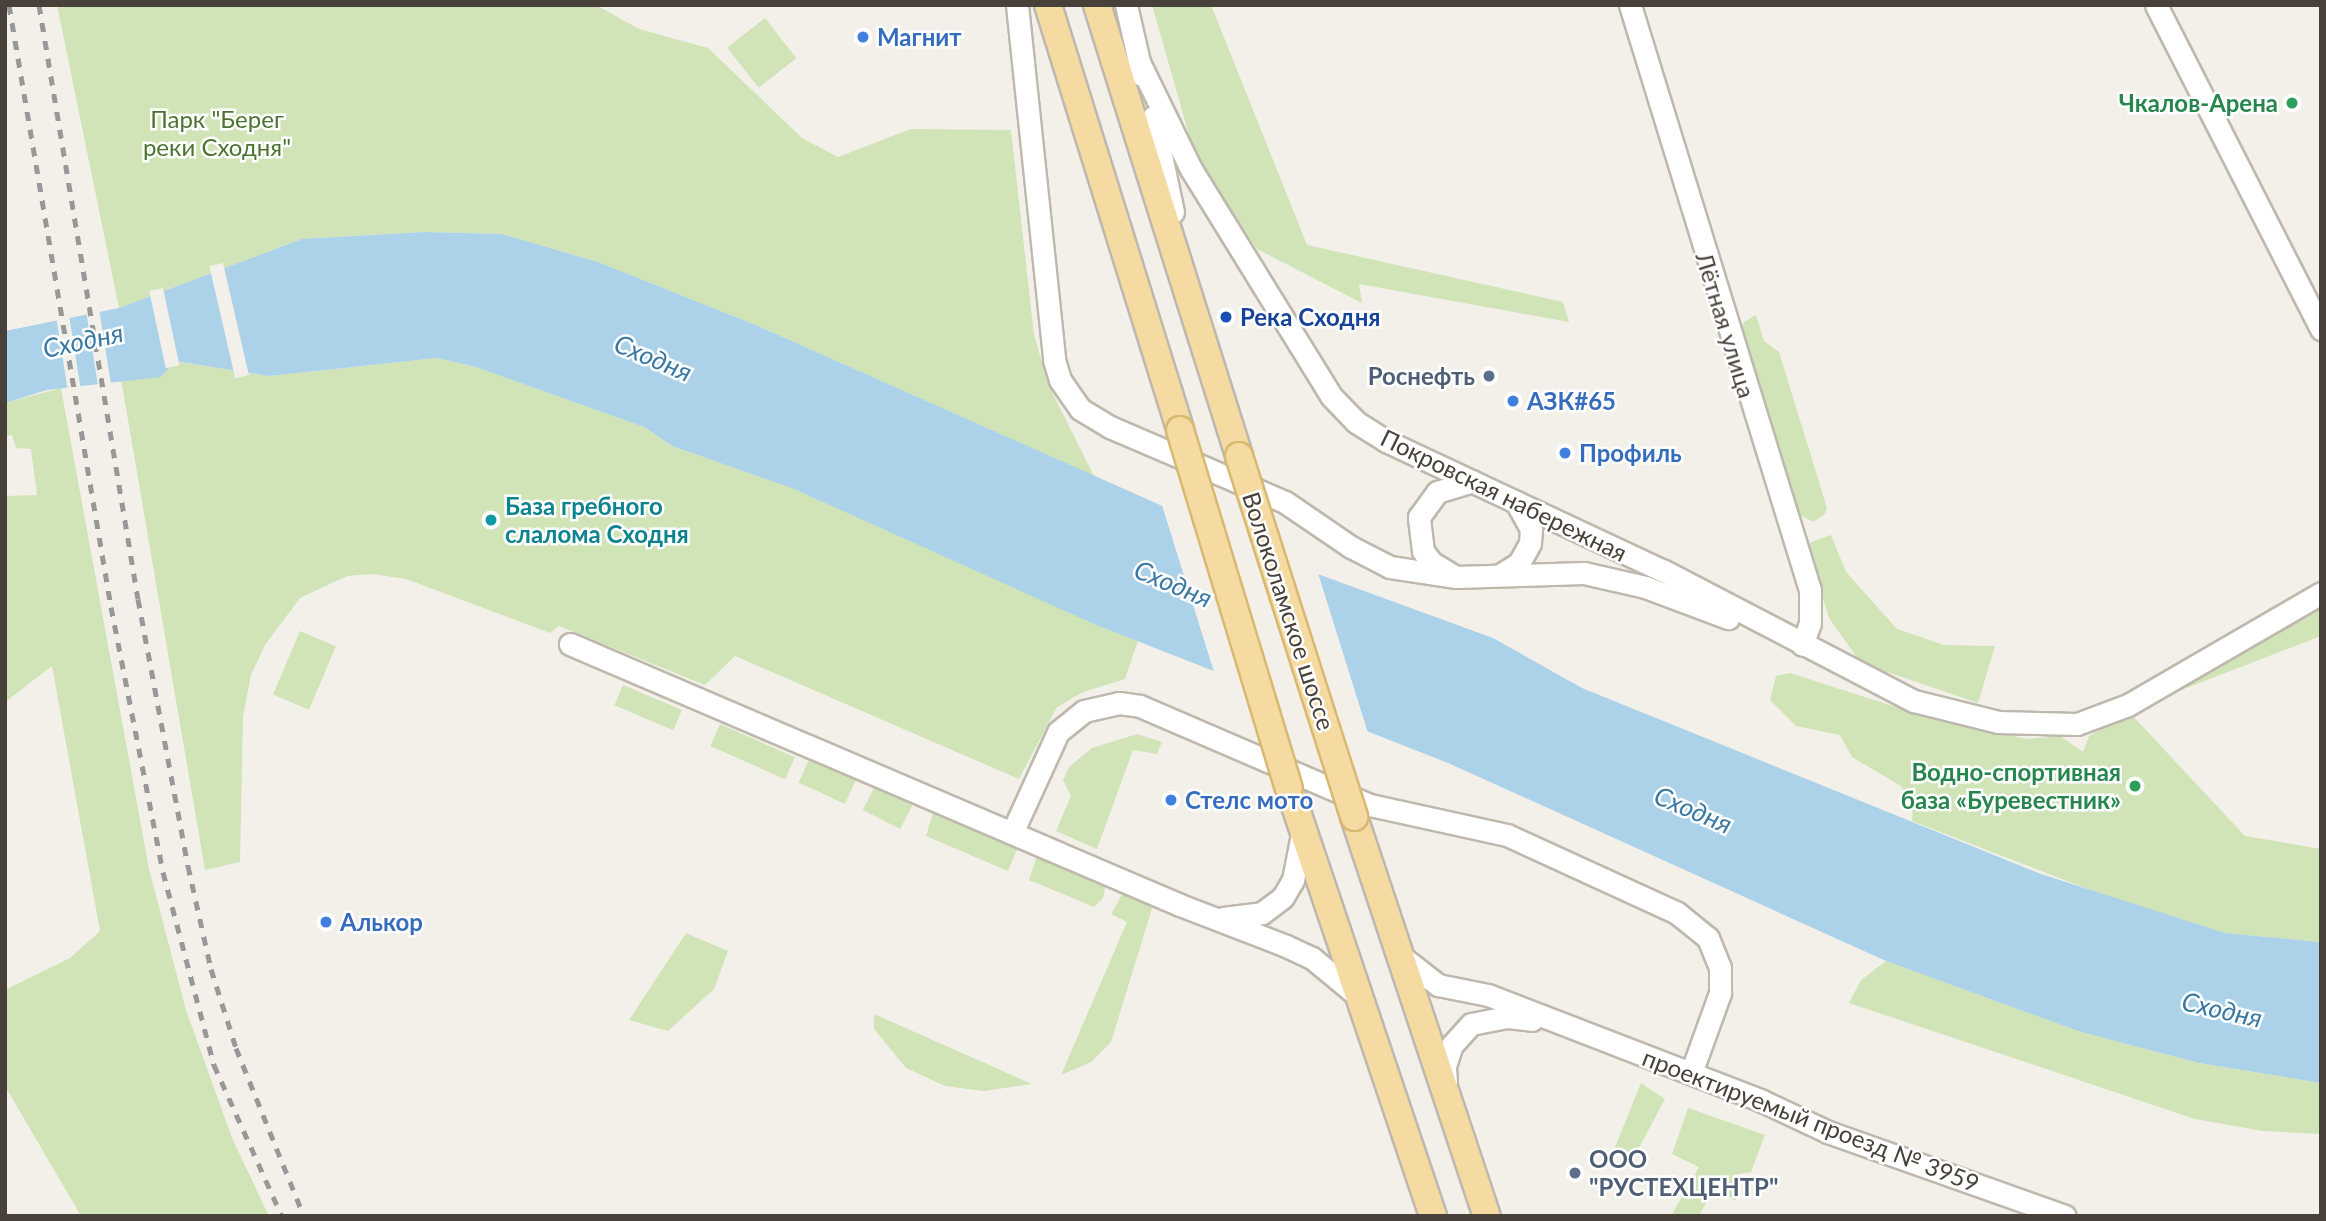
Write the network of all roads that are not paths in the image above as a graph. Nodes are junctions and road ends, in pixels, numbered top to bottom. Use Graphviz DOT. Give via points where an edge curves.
graph roads {
  1 [pos="1017,5"];
  2 [pos="1048,5"];
  3 [pos="1097,5"];
  4 [pos="1126,5"];
  5 [pos="1630,5"];
  6 [pos="2156,5"];
  7 [pos="1139,62"];
  8 [pos="1189,297"];
  9 [pos="2321,329"];
  10 [pos="1472,481"];
  11 [pos="1516,502"];
  12 [pos="1500,575"];
  13 [pos="1456,577"];
  14 [pos="2321,593"];
  15 [pos="570,644"];
  16 [pos="1802,645"];
  17 [pos="1303,829"];
  18 [pos="1012,833"];
  19 [pos="1203,915"];
  20 [pos="1399,954"];
  21 [pos="1360,998"];
  22 [pos="1559,1022"];
  23 [pos="1691,1073"];
  24 [pos="1448,1100"];
  25 [pos="1433,1216"];
  26 [pos="1487,1216"];
  27 [pos="2065,1216"];
  1 -- 13 [label="street, Покровская набережная" via="1054,360 1060,380 1080,409 1110,427 1285,502 1390,567"];
  2 -- 17 [label="main road, Волоколамское шоссе, bridge"];
  3 -- 8 [label="main road, Волоколамское шоссе"];
  4 -- 7 [label="street"];
  5 -- 16 [label="street, Лётная улица" via="1810,590 1810,623"];
  6 -- 9 [label="street"];
  7 -- 8 [label="street"];
  7 -- 10 [label="street, Покровская набережная" via="1169,132 1331,396 1356,422 1386,441"];
  8 -- 20 [label="main road, Волоколамское шоссе, bridge"];
  10 -- 11 [label="street, Покровская набережная"];
  10 -- 13 [label="street" via="1437,492 1419,517 1423,551 1432,563"];
  11 -- 12 [label="street" via="1531,529 1530,543 1518,563"];
  11 -- 16 [label="street, Покровская набережная" via="1664,571"];
  12 -- 13 [label="street, Покровская набережная"];
  12 -- 16 [label="street, Покровская набережная" via="1584,573 1645,587"];
  14 -- 16 [label="street, Покровская набережная" via="2128,705 2077,724 1998,722 1914,701"];
  15 -- 18 [label="street"];
  17 -- 19 [label="street" via="1293,880 1273,906 1247,918"];
  17 -- 21 [label="main road, Волоколамское шоссе"];
  18 -- 19 [label="street"];
  18 -- 23 [label="street" via="1058,732 1084,710 1119,702 1140,706 1370,805 1507,835 1676,913 1707,938 1720,967 1720,993"];
  19 -- 21 [label="street" via="1312,958"];
  20 -- 22 [label="street, проектируемый проезд № 3959" via="1438,985 1488,995"];
  20 -- 24 [label="main road, Волоколамское шоссе"];
  21 -- 25 [label="main road, Волоколамское шоссе"];
  22 -- 23 [label="street, проектируемый проезд № 3959"];
  22 -- 24 [label="street, проектируемый проезд № 3959" via="1508,1017 1471,1024 1447,1055"];
  23 -- 27 [label="street, проектируемый проезд № 3959" via="1828,1132"];
  24 -- 26 [label="main road, Волоколамское шоссе"];
}
